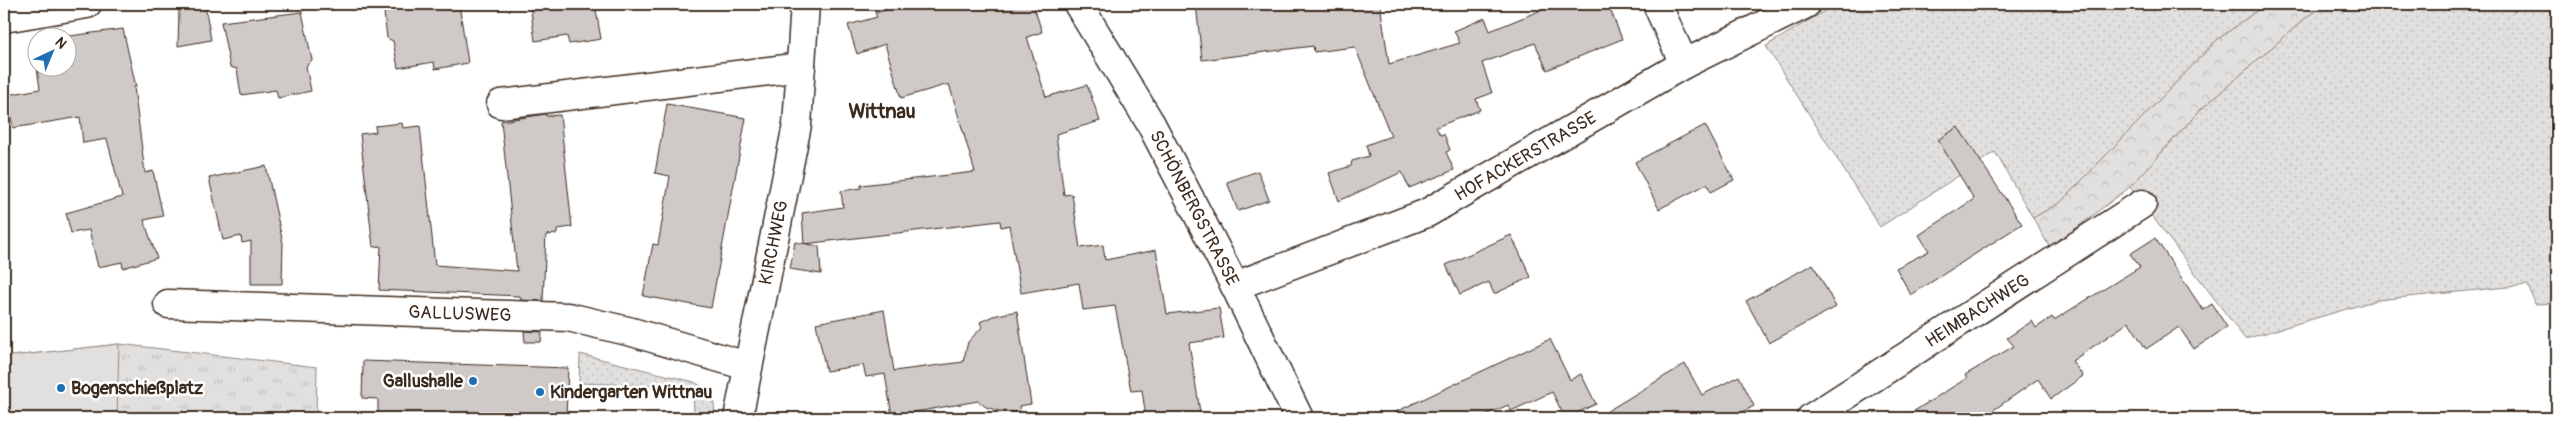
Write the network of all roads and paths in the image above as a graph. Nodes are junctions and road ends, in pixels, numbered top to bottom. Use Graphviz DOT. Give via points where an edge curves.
graph roads {
  1 [pos="87,4"];
  2 [pos="806,4"];
  3 [pos="1078,4"];
  4 [pos="1657,4"];
  5 [pos="1806,4"];
  6 [pos="4,18"];
  7 [pos="1684,64"];
  8 [pos="801,67"];
  9 [pos="501,104"];
  10 [pos="2142,204"];
  11 [pos="1235,286"];
  12 [pos="168,304"];
  13 [pos="747,366"];
  14 [pos="738,418"];
  15 [pos="1299,418"];
  16 [pos="1811,418"];
  1 -- 6 [label="street"];
  2 -- 8 [label="street, KIRCHWEG"];
  3 -- 11 [label="street, SCHÖNBERGSTRASSE" via="1151,124"];
  4 -- 7 [label="street"];
  5 -- 7 [label="street, HOFACKERSTRASSE"];
  7 -- 11 [label="street, HOFACKERSTRASSE" via="1427,213"];
  8 -- 9 [label="street"];
  8 -- 13 [label="street, KIRCHWEG" via="797,125"];
  10 -- 16 [label="street, HEIMBACHWEG"];
  11 -- 15 [label="street, SCHÖNBERGSTRASSE"];
  12 -- 13 [label="street, GALLUSWEG" via="568,317"];
  13 -- 14 [label="street, KIRCHWEG"];
}
